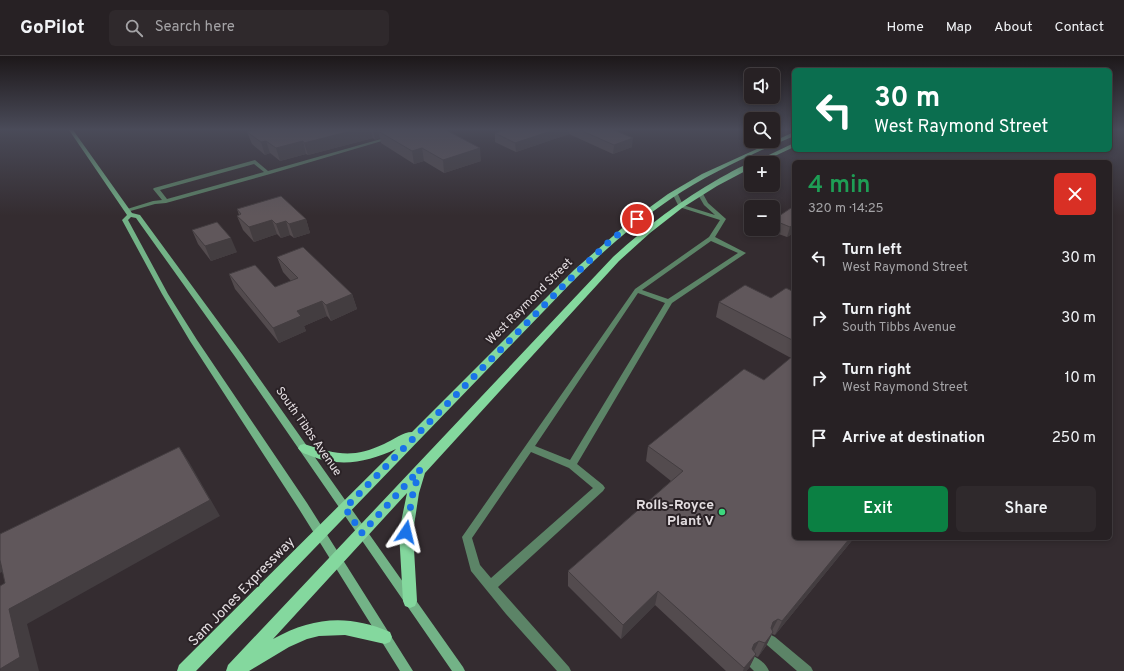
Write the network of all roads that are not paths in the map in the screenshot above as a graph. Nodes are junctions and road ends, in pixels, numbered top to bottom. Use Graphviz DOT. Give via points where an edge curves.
graph roads {
  1 [pos="91,159"];
  2 [pos="318,159"];
  3 [pos="741,159"];
  4 [pos="744,169"];
  5 [pos="268,173"];
  6 [pos="675,193"];
  7 [pos="700,193"];
  8 [pos="164,202"];
  9 [pos="681,206"];
  10 [pos="128,213"];
  11 [pos="723,219"];
  12 [pos="711,238"];
  13 [pos="637,290"];
  14 [pos="669,302"];
  15 [pos="420,432"];
  16 [pos="529,447"];
  17 [pos="304,448"];
  18 [pos="572,465"];
  19 [pos="420,469"];
  20 [pos="345,508"];
  21 [pos="320,533"];
  22 [pos="362,533"];
  23 [pos="337,559"];
  24 [pos="490,586"];
  25 [pos="410,601"];
  26 [pos="385,637"];
  27 [pos="771,641"];
  28 [pos="754,662"];
  29 [pos="185,671"];
  30 [pos="234,671"];
  31 [pos="407,671"];
  32 [pos="459,671"];
  33 [pos="565,671"];
  34 [pos="763,671"];
  35 [pos="807,671"];
  1 -- 10 [label="main road, South Tibbs Avenue"];
  2 -- 5 [label="lane"];
  3 -- 6 [label="main road, West Raymond Street"];
  4 -- 7 [label="main road"];
  5 -- 8 [label="lane"];
  5 -- 8 [label="lane" via="255,162 156,189"];
  6 -- 9 [label="lane"];
  6 -- 15 [label="main road, West Raymond Street" via="628,226 590,259"];
  7 -- 9 [label="main road"];
  7 -- 11 [label="lane" via="706,204"];
  8 -- 10 [label="lane" via="158,206"];
  9 -- 11 [label="lane"];
  9 -- 19 [label="main road" via="616,259"];
  10 -- 17 [label="main road, South Tibbs Avenue" via="138,216"];
  10 -- 21 [label="main road" via="125,220 165,294"];
  11 -- 12 [label="lane"];
  12 -- 13 [label="lane"];
  12 -- 14 [label="lane" via="743,253"];
  13 -- 14 [label="lane"];
  13 -- 16 [label="lane"];
  14 -- 18 [label="lane"];
  15 -- 17 [label="main road" via="369,456 354,459 335,459"];
  15 -- 20 [label="main road, West Raymond Street"];
  16 -- 18 [label="lane"];
  16 -- 24 [label="lane" via="467,537 475,567"];
  17 -- 20 [label="main road, South Tibbs Avenue"];
  18 -- 24 [label="lane" via="600,488"];
  19 -- 22 [label="main road"];
  19 -- 25 [label="main road" via="406,532"];
  20 -- 21 [label="main road, West Raymond Street"];
  20 -- 22 [label="main road, South Tibbs Avenue"];
  21 -- 23 [label="main road"];
  21 -- 29 [label="main road, Sam Jones Expressway"];
  22 -- 23 [label="main road"];
  22 -- 25 [label="main road, South Tibbs Avenue"];
  23 -- 26 [label="main road"];
  23 -- 30 [label="main road"];
  24 -- 33 [label="lane"];
  25 -- 32 [label="main road, South Tibbs Avenue"];
  26 -- 30 [label="main road" via="349,628 330,627 315,630 298,636"];
  26 -- 31 [label="main road"];
  27 -- 35 [label="lane"];
  28 -- 34 [label="lane"];
}
